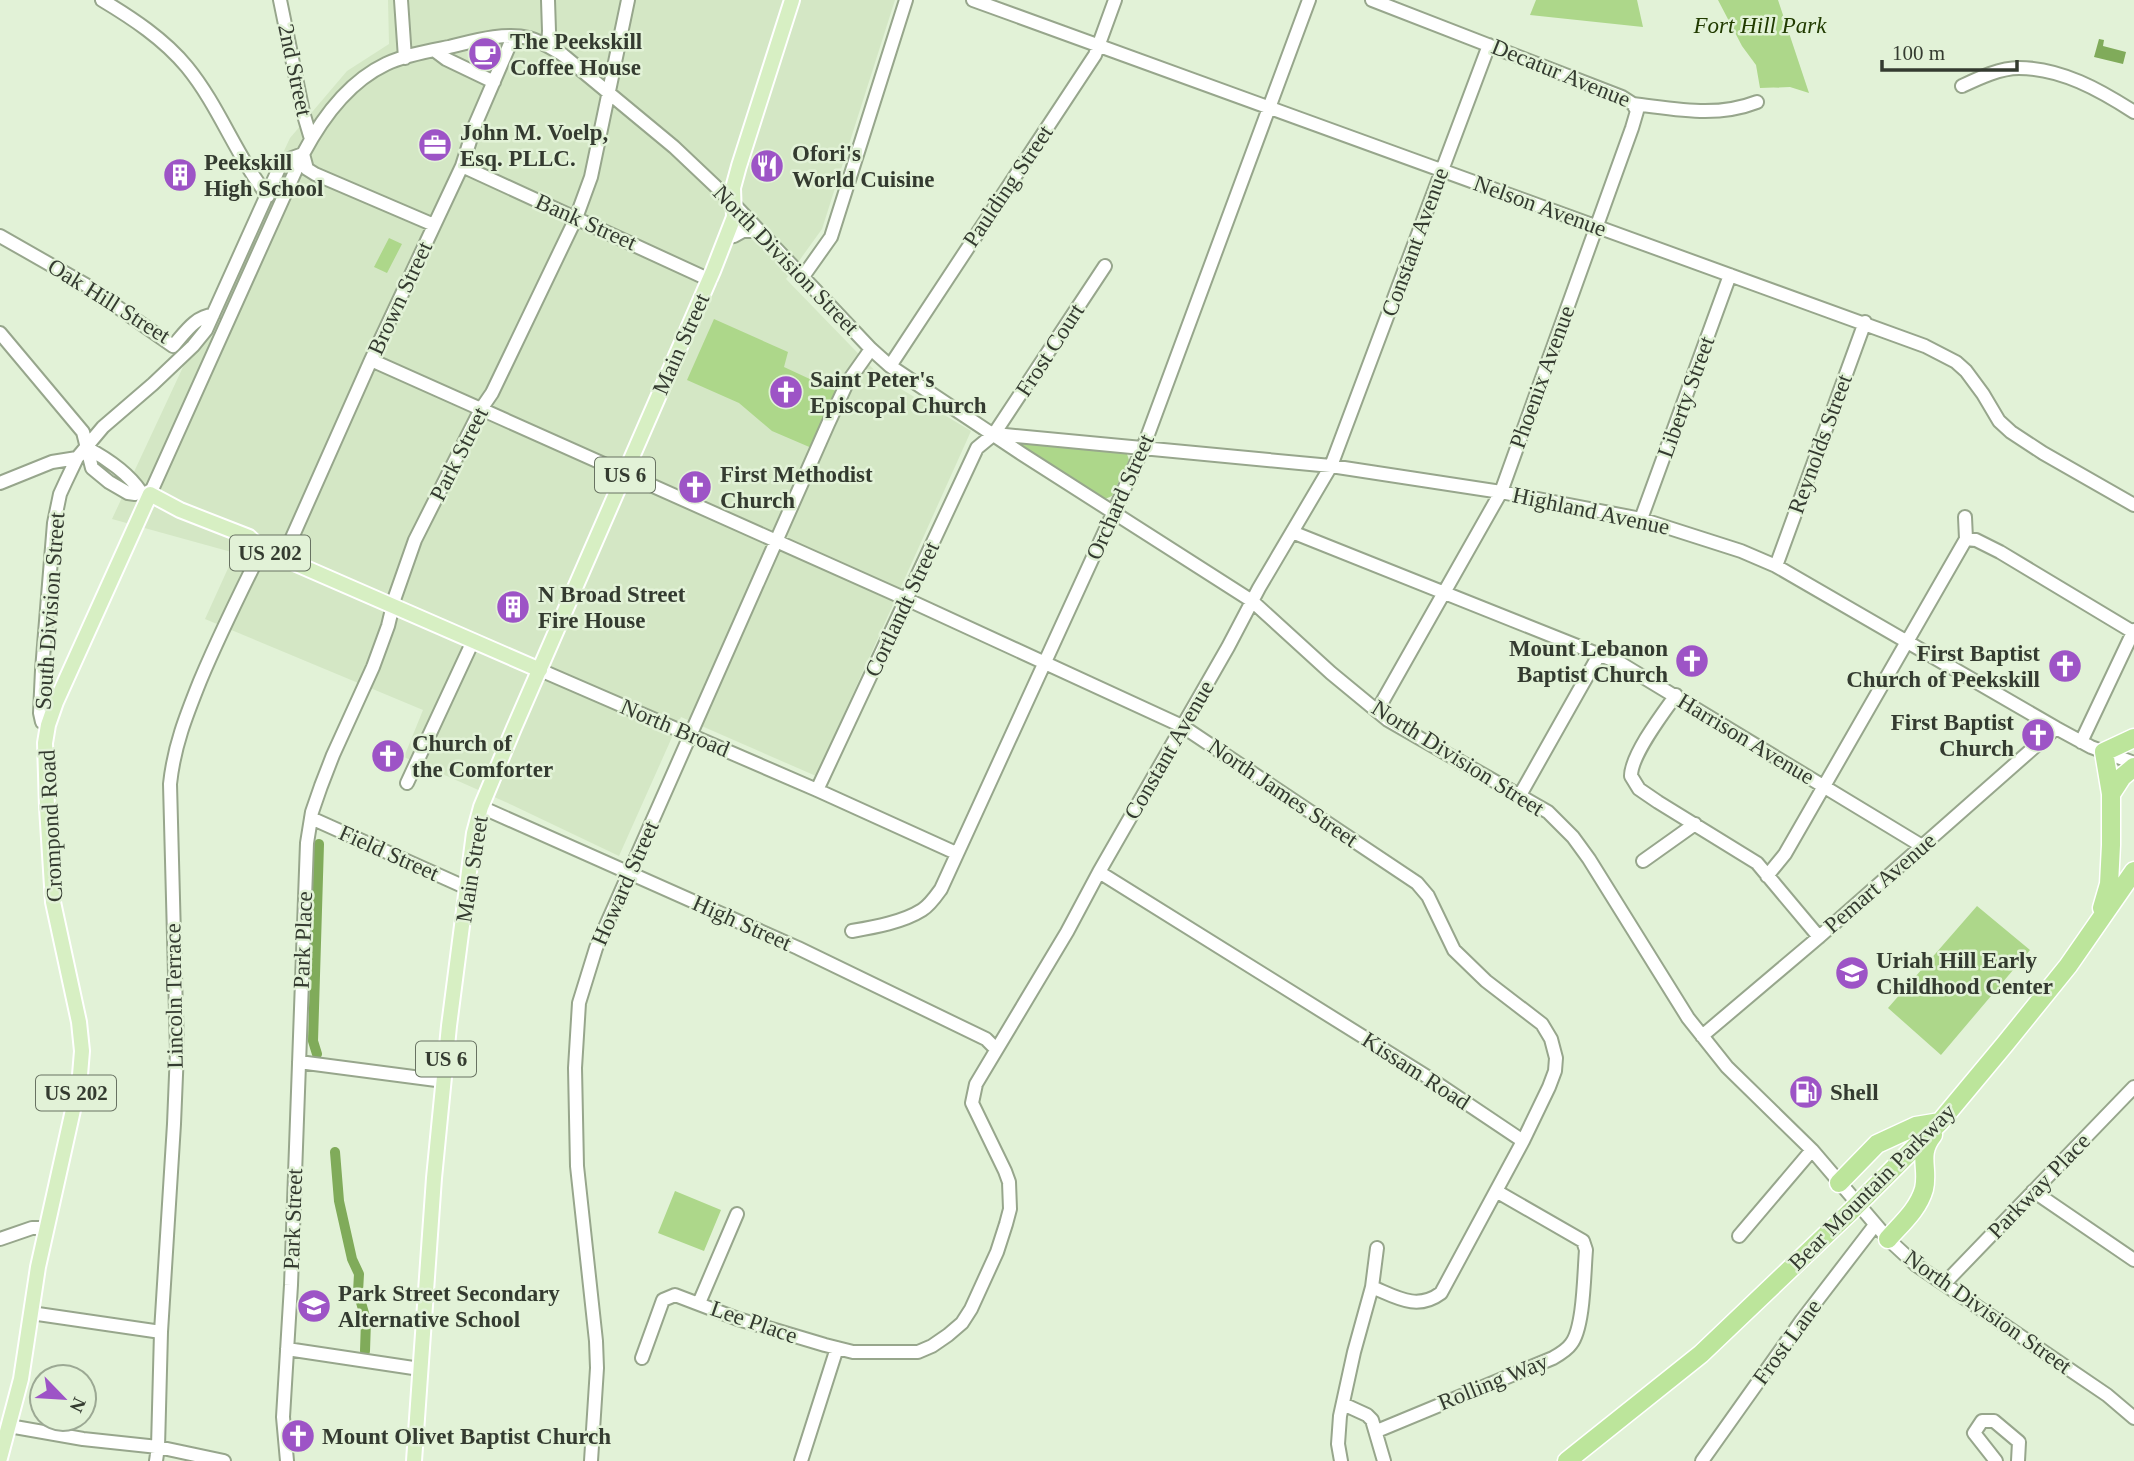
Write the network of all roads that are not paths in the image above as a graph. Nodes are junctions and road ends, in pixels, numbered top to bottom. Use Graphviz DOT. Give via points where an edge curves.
graph roads {
  1 [pos="102,0"];
  2 [pos="280,0"];
  3 [pos="401,0"];
  4 [pos="548,0"];
  5 [pos="628,0"];
  6 [pos="792,0"];
  7 [pos="906,0"];
  8 [pos="973,0"];
  9 [pos="1115,0"];
  10 [pos="1309,0"];
  11 [pos="1371,0"];
  12 [pos="118,4"];
  13 [pos="513,37"];
  14 [pos="1099,45"];
  15 [pos="1489,45"];
  16 [pos="548,46"];
  17 [pos="434,50"];
  18 [pos="405,58"];
  19 [pos="494,82"];
  20 [pos="1962,86"];
  21 [pos="609,93"];
  22 [pos="1757,102"];
  23 [pos="1633,104"];
  24 [pos="1270,107"];
  25 [pos="2134,112"];
  26 [pos="311,139"];
  27 [pos="303,154"];
  28 [pos="462,166"];
  29 [pos="1442,170"];
  30 [pos="268,196"];
  31 [pos="734,203"];
  32 [pos="576,218"];
  33 [pos="433,225"];
  34 [pos="1596,227"];
  35 [pos="758,231"];
  36 [pos="0,236"];
  37 [pos="726,237"];
  38 [pos="1105,267"];
  39 [pos="1730,275"];
  40 [pos="802,278"];
  41 [pos="710,280"];
  42 [pos="213,315"];
  43 [pos="1865,322"];
  44 [pos="0,333"];
  45 [pos="871,349"];
  46 [pos="371,359"];
  47 [pos="890,366"];
  48 [pos="481,409"];
  49 [pos="994,434"];
  50 [pos="87,448"];
  51 [pos="1143,448"];
  52 [pos="76,458"];
  53 [pos="1331,466"];
  54 [pos="625,473"];
  55 [pos="2,479"];
  56 [pos="1501,492"];
  57 [pos="146,493"];
  58 [pos="2134,505"];
  59 [pos="1114,513"];
  60 [pos="1965,517"];
  61 [pos="1641,519"];
  62 [pos="1292,532"];
  63 [pos="1966,539"];
  64 [pos="777,541"];
  65 [pos="262,549"];
  66 [pos="283,558"];
  67 [pos="1776,566"];
  68 [pos="1444,592"];
  69 [pos="906,599"];
  70 [pos="1252,601"];
  71 [pos="393,606"];
  72 [pos="2134,631"];
  73 [pos="473,641"];
  74 [pos="1907,642"];
  75 [pos="1600,655"];
  76 [pos="1044,662"];
  77 [pos="540,670"];
  78 [pos="1676,695"];
  79 [pos="1377,711"];
  80 [pos="48,724"];
  81 [pos="1182,726"];
  82 [pos="2056,728"];
  83 [pos="691,735"];
  84 [pos="2134,738"];
  85 [pos="2081,742"];
  86 [pos="2104,752"];
  87 [pos="2134,765"];
  88 [pos="407,783"];
  89 [pos="1824,786"];
  90 [pos="817,790"];
  91 [pos="2111,794"];
  92 [pos="1520,795"];
  93 [pos="481,807"];
  94 [pos="311,818"];
  95 [pos="1695,824"];
  96 [pos="2111,845"];
  97 [pos="1922,846"];
  98 [pos="956,853"];
  99 [pos="1643,861"];
  100 [pos="2134,863"];
  101 [pos="2134,871"];
  102 [pos="1099,872"];
  103 [pos="630,874"];
  104 [pos="1767,876"];
  105 [pos="467,888"];
  106 [pos="2134,894"];
  107 [pos="2102,919"];
  108 [pos="852,931"];
  109 [pos="1819,937"];
  110 [pos="1702,1036"];
  111 [pos="996,1049"];
  112 [pos="299,1062"];
  113 [pos="444,1081"];
  114 [pos="2134,1087"];
  115 [pos="1940,1122"];
  116 [pos="1523,1141"];
  117 [pos="1883,1141"];
  118 [pos="1812,1150"];
  119 [pos="1906,1154"];
  120 [pos="1885,1176"];
  121 [pos="1924,1176"];
  122 [pos="1839,1183"];
  123 [pos="1496,1191"];
  124 [pos="2034,1191"];
  125 [pos="737,1214"];
  126 [pos="1875,1225"];
  127 [pos="46,1228"];
  128 [pos="1739,1236"];
  129 [pos="0,1239"];
  130 [pos="1888,1240"];
  131 [pos="1377,1248"];
  132 [pos="2134,1260"];
  133 [pos="1944,1284"];
  134 [pos="1372,1287"];
  135 [pos="699,1303"];
  136 [pos="31,1313"];
  137 [pos="161,1332"];
  138 [pos="837,1348"];
  139 [pos="287,1349"];
  140 [pos="642,1358"];
  141 [pos="420,1369"];
  142 [pos="1343,1404"];
  143 [pos="2134,1418"];
  144 [pos="9,1426"];
  145 [pos="1377,1431"];
  146 [pos="158,1447"];
  147 [pos="0,1458"];
  148 [pos="591,1459"];
  149 [pos="156,1461"];
  150 [pos="224,1461"];
  151 [pos="287,1461"];
  152 [pos="414,1461"];
  153 [pos="802,1461"];
  154 [pos="1341,1461"];
  155 [pos="1384,1461"];
  156 [pos="1567,1461"];
  157 [pos="1702,1461"];
  158 [pos="1996,1461"];
  159 [pos="2018,1461"];
  1 -- 12 [label="street"];
  2 -- 26 [label="street, 2nd Street"];
  3 -- 18 [label="street"];
  4 -- 16 [label="street"];
  5 -- 21 [label="street, Park Street"];
  6 -- 31 [label="main road, Main Street / US 6" via="739,166"];
  7 -- 40 [label="street" via="831,237"];
  8 -- 14 [label="street, Nelson Avenue"];
  9 -- 14 [label="street, Paulding Street"];
  10 -- 24 [label="street, Orchard Street"];
  11 -- 15 [label="street, Decatur Avenue"];
  12 -- 30 [label="street" via="187,66"];
  13 -- 16 [label="street, South Division Street" via="531,38"];
  13 -- 17 [label="street, South Division Street"];
  13 -- 19 [label="street, Brown Street"];
  14 -- 24 [label="street, Nelson Avenue"];
  14 -- 47 [label="street, Paulding Street"];
  15 -- 23 [label="street, Decatur Avenue"];
  15 -- 29 [label="street, Constant Avenue"];
  16 -- 21 [label="street, South Division Street"];
  17 -- 18 [label="street, South Division Street"];
  17 -- 19 [label="street"];
  18 -- 26 [label="street, South Division Street" via="386,64 345,94"];
  19 -- 28 [label="street, Brown Street"];
  20 -- 25 [label="street" via="1999,71 2041,70 2090,86"];
  21 -- 31 [label="street, North Division Street"];
  21 -- 32 [label="street, Park Street" via="591,177"];
  22 -- 23 [label="street, Decatur Avenue" via="1716,112"];
  23 -- 34 [label="street, Phoenix Avenue" via="1637,111 1632,128"];
  24 -- 29 [label="street, Nelson Avenue"];
  24 -- 51 [label="street, Orchard Street"];
  26 -- 27 [label="street, South Division Street"];
  27 -- 30 [label="street, South Division Street" via="284,161"];
  27 -- 33 [label="street" via="307,169 315,174"];
  27 -- 57 [label="street, Crompond Road"];
  28 -- 32 [label="street, Bank Street"];
  28 -- 33 [label="street, Brown Street"];
  29 -- 34 [label="street, Nelson Avenue"];
  29 -- 53 [label="street, Constant Avenue"];
  30 -- 42 [label="street, South Division Street"];
  31 -- 35 [label="street, North Division Street"];
  31 -- 37 [label="main road, Main Street / US 6"];
  32 -- 41 [label="street, Bank Street"];
  32 -- 48 [label="street, Park Street"];
  33 -- 46 [label="street, Brown Street"];
  34 -- 39 [label="street, Nelson Avenue"];
  34 -- 56 [label="street, Phoenix Avenue"];
  35 -- 37 [label="street"];
  35 -- 40 [label="street, North Division Street"];
  36 -- 42 [label="street, Oak Hill Street" via="86,285 173,346 190,326"];
  37 -- 41 [label="main road, Main Street / US 6"];
  38 -- 49 [label="street, Frost Court"];
  39 -- 43 [label="street, Nelson Avenue"];
  39 -- 61 [label="street, Liberty Street"];
  40 -- 45 [label="street, North Division Street"];
  41 -- 54 [label="main road, Main Street / US 6"];
  42 -- 50 [label="street, South Division Street" via="193,346 103,427"];
  43 -- 58 [label="street, Nelson Avenue" via="1948,357 1966,371 2011,432"];
  43 -- 67 [label="street, Reynolds Street"];
  44 -- 50 [label="street" via="83,432"];
  45 -- 47 [label="street, North Division Street"];
  45 -- 64 [label="street, Howard Street" via="847,383"];
  46 -- 48 [label="street, North James Street"];
  46 -- 66 [label="street, Brown Street"];
  47 -- 49 [label="street, North Division Street"];
  48 -- 54 [label="street, North James Street"];
  48 -- 71 [label="street, Park Street" via="415,540"];
  49 -- 51 [label="street, Highland Avenue"];
  49 -- 59 [label="street, North Division Street"];
  49 -- 69 [label="street, Cortlandt Street" via="977,448"];
  50 -- 52 [label="street, South Division Street"];
  50 -- 57 [label="street" via="92,468 109,482 128,493"];
  51 -- 53 [label="street, Highland Avenue"];
  51 -- 59 [label="street, Orchard Street"];
  52 -- 55 [label="street"];
  52 -- 80 [label="street, South Division Street" via="60,494 54,523 40,694 42,722"];
  53 -- 56 [label="street, Highland Avenue"];
  53 -- 62 [label="street, Constant Avenue"];
  54 -- 64 [label="street, North James Street"];
  54 -- 77 [label="main road, Main Street / US 6"];
  56 -- 61 [label="street, Highland Avenue"];
  56 -- 68 [label="street, Phoenix Avenue"];
  57 -- 65 [label="main road, US 202" via="249,537"];
  57 -- 80 [label="main road, Crompond Road / US 202"];
  59 -- 70 [label="street, North Division Street"];
  59 -- 76 [label="street, Orchard Street"];
  60 -- 63 [label="street"];
  61 -- 67 [label="street, Highland Avenue"];
  62 -- 68 [label="street, Harrison Avenue"];
  62 -- 70 [label="street, Constant Avenue"];
  63 -- 72 [label="street" via="2000,552"];
  63 -- 74 [label="street"];
  64 -- 69 [label="street, North James Street"];
  64 -- 83 [label="street, Howard Street"];
  65 -- 66 [label="main road, US 202"];
  65 -- 137 [label="street, Lincoln Terrace" via="221,631 181,728 172,765 177,1052"];
  66 -- 71 [label="main road, US 202"];
  67 -- 74 [label="street, Highland Avenue"];
  68 -- 75 [label="street, Harrison Avenue"];
  68 -- 79 [label="street, Phoenix Avenue"];
  69 -- 76 [label="street, North James Street"];
  69 -- 90 [label="street, Cortlandt Street"];
  70 -- 79 [label="street, North Division Street"];
  70 -- 81 [label="street, Constant Avenue"];
  71 -- 73 [label="main road, North Broad / US 202"];
  71 -- 94 [label="street, Park Street"];
  72 -- 85 [label="street"];
  73 -- 77 [label="main road, North Broad / US 202"];
  73 -- 88 [label="street"];
  74 -- 82 [label="street, Highland Avenue"];
  74 -- 89 [label="street"];
  75 -- 78 [label="street, Harrison Avenue"];
  75 -- 92 [label="street"];
  76 -- 81 [label="street, North James Street"];
  76 -- 98 [label="street, Orchard Street"];
  77 -- 83 [label="street, North Broad"];
  77 -- 93 [label="main road, Main Street / US 6"];
  78 -- 89 [label="street, Harrison Avenue"];
  78 -- 95 [label="street" via="1633,762 1631,776 1658,802"];
  79 -- 92 [label="street, North Division Street"];
  80 -- 127 [label="main road, Crompond Road / US 202" via="45,765 53,902 82,1051"];
  81 -- 102 [label="street, Constant Avenue"];
  81 -- 116 [label="street, North James Street" via="1416,883 1428,896 1454,950 1542,1024 1555,1048 1555,1071"];
  82 -- 85 [label="street, Highland Avenue"];
  82 -- 97 [label="street, Pemart Avenue"];
  83 -- 90 [label="street, North Broad"];
  83 -- 103 [label="street, Howard Street"];
  84 -- 86 [label="highway"];
  85 -- 86 [label="street, Highland Avenue"];
  86 -- 87 [label="street, Highland Avenue"];
  86 -- 91 [label="highway"];
  87 -- 91 [label="highway"];
  89 -- 97 [label="street, Harrison Avenue"];
  89 -- 104 [label="street"];
  90 -- 98 [label="street, North Broad"];
  91 -- 96 [label="highway"];
  92 -- 110 [label="street, North Division Street" via="1548,812 1573,837"];
  93 -- 103 [label="street, High Street"];
  93 -- 105 [label="main road, Main Street / US 6"];
  94 -- 105 [label="street, Field Street"];
  94 -- 112 [label="street, Park Place"];
  95 -- 99 [label="street"];
  95 -- 104 [label="street" via="1757,863"];
  96 -- 100 [label="highway" via="2124,861"];
  96 -- 107 [label="highway"];
  97 -- 109 [label="street, Pemart Avenue"];
  98 -- 108 [label="street, Orchard Street" via="941,889 923,909"];
  101 -- 107 [label="highway, Bear Mountain Parkway"];
  102 -- 111 [label="street, Constant Avenue"];
  102 -- 116 [label="street, Kissam Road"];
  103 -- 111 [label="street, High Street" via="811,954 986,1038"];
  103 -- 148 [label="street, Howard Street" via="596,948 578,1015 577,1166 597,1368"];
  104 -- 109 [label="street"];
  105 -- 113 [label="main road, Main Street / US 6"];
  106 -- 107 [label="highway"];
  107 -- 115 [label="highway, Bear Mountain Parkway"];
  109 -- 110 [label="street, Pemart Avenue"];
  110 -- 118 [label="street, North Division Street" via="1727,1067"];
  111 -- 138 [label="street, Constant Avenue" via="977,1080 972,1103 1006,1171 1010,1209 997,1252 971,1309 948,1335 918,1352"];
  112 -- 113 [label="street"];
  112 -- 139 [label="street, Park Street"];
  113 -- 141 [label="main road, Main Street / US 6"];
  114 -- 124 [label="street, Parkway Place"];
  115 -- 117 [label="highway" via="1916,1126"];
  115 -- 119 [label="highway, Bear Mountain Parkway"];
  115 -- 121 [label="highway" via="1926,1146"];
  116 -- 123 [label="street"];
  117 -- 119 [label="highway"];
  117 -- 122 [label="highway"];
  118 -- 122 [label="street, North Division Street"];
  118 -- 128 [label="street"];
  119 -- 120 [label="highway, Bear Mountain Parkway"];
  120 -- 121 [label="highway" via="1911,1164"];
  120 -- 156 [label="highway, Bear Mountain Parkway, bridge" via="1694,1361"];
  121 -- 130 [label="highway" via="1916,1206"];
  122 -- 126 [label="street, North Division Street"];
  123 -- 134 [label="street" via="1441,1293 1414,1302"];
  123 -- 145 [label="street, Rolling Way" via="1583,1241 1580,1327 1572,1343 1553,1358"];
  124 -- 132 [label="street"];
  124 -- 133 [label="street, Parkway Place"];
  125 -- 135 [label="street"];
  126 -- 130 [label="street, North Division Street"];
  126 -- 157 [label="street, Frost Lane"];
  127 -- 129 [label="street"];
  127 -- 136 [label="main road, Crompond Road / US 202"];
  130 -- 133 [label="street, North Division Street"];
  131 -- 134 [label="street"];
  133 -- 143 [label="street, North Division Street"];
  134 -- 142 [label="street"];
  135 -- 138 [label="street, Lee Place"];
  135 -- 140 [label="street, Lee Place" via="676,1295 663,1300"];
  136 -- 137 [label="street"];
  136 -- 144 [label="main road, Crompond Road / US 202"];
  137 -- 146 [label="street, Lincoln Terrace"];
  138 -- 153 [label="street"];
  139 -- 141 [label="street"];
  139 -- 151 [label="street, Park Street" via="283,1417"];
  141 -- 152 [label="main road, Main Street / US 6"];
  142 -- 145 [label="street" via="1367,1415"];
  142 -- 154 [label="street" via="1338,1444"];
  144 -- 146 [label="street"];
  144 -- 147 [label="main road, Crompond Road / US 202"];
  145 -- 155 [label="street"];
  146 -- 149 [label="street, Lincoln Terrace"];
  146 -- 150 [label="street"];
  158 -- 159 [label="street" via="1974,1433 1982,1421 1994,1421 2019,1442"];
}
